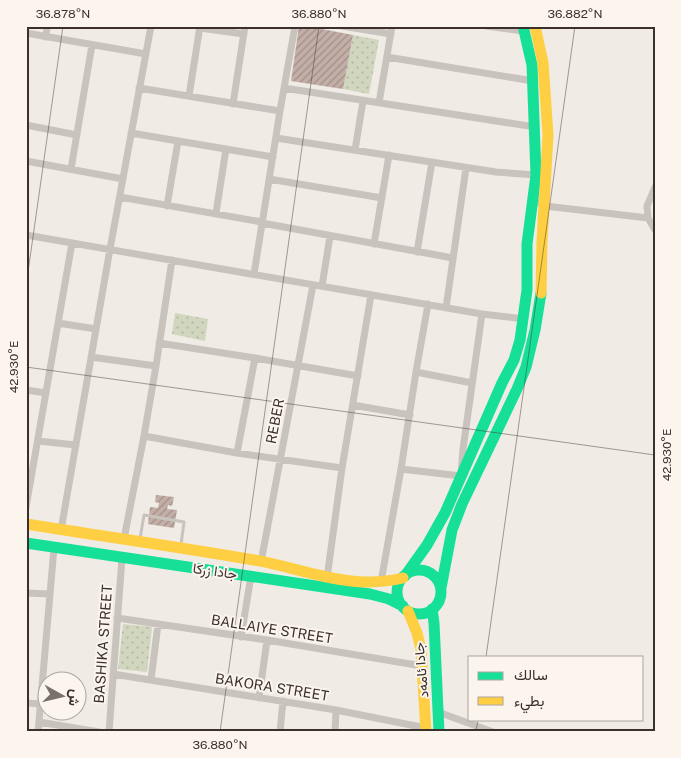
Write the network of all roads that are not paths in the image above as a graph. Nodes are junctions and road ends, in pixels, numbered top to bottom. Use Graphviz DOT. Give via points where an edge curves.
graph roads {
  1 [pos="47,26"];
  2 [pos="151,26"];
  3 [pos="245,26"];
  4 [pos="295,26"];
  5 [pos="342,26"];
  6 [pos="486,26"];
  7 [pos="200,27"];
  8 [pos="527,28"];
  9 [pos="392,30"];
  10 [pos="26,33"];
  11 [pos="244,34"];
  12 [pos="46,37"];
  13 [pos="92,45"];
  14 [pos="146,54"];
  15 [pos="387,57"];
  16 [pos="533,81"];
  17 [pos="140,88"];
  18 [pos="284,88"];
  19 [pos="189,96"];
  20 [pos="364,101"];
  21 [pos="379,103"];
  22 [pos="233,104"];
  23 [pos="280,111"];
  24 [pos="26,125"];
  25 [pos="535,128"];
  26 [pos="131,133"];
  27 [pos="77,135"];
  28 [pos="276,138"];
  29 [pos="178,141"];
  30 [pos="226,149"];
  31 [pos="354,150"];
  32 [pos="389,155"];
  33 [pos="272,157"];
  34 [pos="26,161"];
  35 [pos="432,162"];
  36 [pos="466,168"];
  37 [pos="71,169"];
  38 [pos="536,175"];
  39 [pos="123,179"];
  40 [pos="269,179"];
  41 [pos="655,187"];
  42 [pos="120,197"];
  43 [pos="382,198"];
  44 [pos="532,199"];
  45 [pos="167,206"];
  46 [pos="545,206"];
  47 [pos="216,213"];
  48 [pos="648,218"];
  49 [pos="262,223"];
  50 [pos="655,230"];
  51 [pos="26,235"];
  52 [pos="330,236"];
  53 [pos="72,243"];
  54 [pos="374,244"];
  55 [pos="110,249"];
  56 [pos="418,252"];
  57 [pos="453,258"];
  58 [pos="172,260"];
  59 [pos="254,274"];
  60 [pos="313,284"];
  61 [pos="322,286"];
  62 [pos="371,295"];
  63 [pos="428,304"];
  64 [pos="446,308"];
  65 [pos="482,314"];
  66 [pos="524,319"];
  67 [pos="58,323"];
  68 [pos="96,329"];
  69 [pos="159,342"];
  70 [pos="91,357"];
  71 [pos="255,358"];
  72 [pos="298,365"];
  73 [pos="156,366"];
  74 [pos="416,372"];
  75 [pos="358,376"];
  76 [pos="472,383"];
  77 [pos="26,390"];
  78 [pos="46,393"];
  79 [pos="353,405"];
  80 [pos="410,415"];
  81 [pos="144,436"];
  82 [pos="38,440"];
  83 [pos="76,445"];
  84 [pos="237,453"];
  85 [pos="280,459"];
  86 [pos="342,468"];
  87 [pos="401,469"];
  88 [pos="461,476"];
  89 [pos="26,507"];
  90 [pos="26,524"];
  91 [pos="61,530"];
  92 [pos="124,539"];
  93 [pos="139,542"];
  94 [pos="26,543"];
  95 [pos="54,548"];
  96 [pos="180,548"];
  97 [pos="212,553"];
  98 [pos="122,558"];
  99 [pos="261,562"];
  100 [pos="209,570"];
  101 [pos="251,576"];
  102 [pos="404,577"];
  103 [pos="327,578"];
  104 [pos="381,582"];
  105 [pos="440,588"];
  106 [pos="26,593"];
  107 [pos="50,594"];
  108 [pos="406,609"];
  109 [pos="432,610"];
  110 [pos="117,618"];
  111 [pos="158,624"];
  112 [pos="241,637"];
  113 [pos="267,640"];
  114 [pos="422,666"];
  115 [pos="44,670"];
  116 [pos="113,674"];
  117 [pos="150,680"];
  118 [pos="259,698"];
  119 [pos="282,702"];
  120 [pos="336,710"];
  121 [pos="438,712"];
  122 [pos="39,722"];
  123 [pos="426,730"];
  124 [pos="38,732"];
  125 [pos="99,732"];
  126 [pos="109,732"];
  127 [pos="280,732"];
  128 [pos="335,732"];
  129 [pos="439,732"];
  130 [pos="493,732"];
  1 -- 12 [label="street"];
  2 -- 14 [label="street"];
  3 -- 11 [label="street"];
  4 -- 18 [label="street"];
  5 -- 9 [label="street"];
  6 -- 8 [label="street"];
  7 -- 11 [label="street"];
  7 -- 19 [label="street"];
  8 -- 16 [label="main road"];
  8 -- 46 [label="main road" via="543,63 548,135"];
  9 -- 15 [label="street"];
  10 -- 12 [label="street"];
  11 -- 22 [label="street"];
  12 -- 13 [label="street"];
  13 -- 14 [label="street"];
  13 -- 27 [label="street"];
  14 -- 17 [label="street"];
  15 -- 16 [label="street"];
  15 -- 21 [label="street"];
  16 -- 25 [label="main road"];
  17 -- 19 [label="street"];
  17 -- 26 [label="street"];
  18 -- 20 [label="street"];
  18 -- 23 [label="street"];
  19 -- 22 [label="street"];
  20 -- 21 [label="street"];
  20 -- 31 [label="street"];
  21 -- 25 [label="street"];
  22 -- 23 [label="street"];
  23 -- 28 [label="street"];
  24 -- 27 [label="street"];
  25 -- 38 [label="main road"];
  26 -- 29 [label="street"];
  26 -- 39 [label="street"];
  27 -- 37 [label="street"];
  28 -- 31 [label="street"];
  28 -- 33 [label="street"];
  29 -- 30 [label="street"];
  29 -- 45 [label="street"];
  30 -- 33 [label="street"];
  30 -- 47 [label="street"];
  31 -- 32 [label="street"];
  32 -- 35 [label="street"];
  32 -- 43 [label="street"];
  33 -- 40 [label="street"];
  34 -- 37 [label="street"];
  35 -- 36 [label="street"];
  35 -- 56 [label="street"];
  36 -- 38 [label="street"];
  36 -- 57 [label="street"];
  37 -- 39 [label="street"];
  38 -- 44 [label="main road"];
  39 -- 42 [label="street"];
  40 -- 43 [label="street"];
  40 -- 49 [label="street"];
  41 -- 48 [label="street" via="648,206"];
  42 -- 45 [label="street"];
  42 -- 55 [label="street"];
  43 -- 54 [label="street"];
  44 -- 46 [label="street"];
  44 -- 66 [label="main road"];
  45 -- 47 [label="street"];
  46 -- 48 [label="street"];
  46 -- 105 [label="main road" via="541,294 526,367 462,504 452,530"];
  47 -- 49 [label="street"];
  48 -- 50 [label="street"];
  49 -- 52 [label="street"];
  49 -- 59 [label="street"];
  51 -- 53 [label="street"];
  52 -- 54 [label="street"];
  52 -- 61 [label="street"];
  53 -- 55 [label="street"];
  53 -- 67 [label="street"];
  54 -- 56 [label="street"];
  55 -- 58 [label="street"];
  55 -- 68 [label="street"];
  56 -- 57 [label="street"];
  57 -- 64 [label="street"];
  58 -- 59 [label="street"];
  58 -- 69 [label="street"];
  59 -- 60 [label="street"];
  60 -- 61 [label="street"];
  60 -- 72 [label="street, REBER"];
  61 -- 62 [label="street"];
  62 -- 63 [label="street"];
  62 -- 75 [label="street"];
  63 -- 64 [label="street"];
  63 -- 74 [label="street"];
  64 -- 65 [label="street"];
  65 -- 66 [label="street"];
  65 -- 76 [label="street"];
  66 -- 88 [label="main road" via="514,360"];
  67 -- 68 [label="street"];
  67 -- 78 [label="street"];
  68 -- 70 [label="street"];
  69 -- 71 [label="street"];
  69 -- 73 [label="street"];
  70 -- 73 [label="street"];
  70 -- 83 [label="street"];
  71 -- 72 [label="street"];
  71 -- 84 [label="street"];
  72 -- 75 [label="street"];
  72 -- 85 [label="street, REBER"];
  73 -- 81 [label="street"];
  74 -- 76 [label="street"];
  74 -- 80 [label="street"];
  75 -- 79 [label="street"];
  76 -- 88 [label="street"];
  77 -- 78 [label="street"];
  78 -- 82 [label="street"];
  79 -- 80 [label="street"];
  79 -- 86 [label="street"];
  80 -- 87 [label="street"];
  81 -- 84 [label="street"];
  81 -- 92 [label="street"];
  82 -- 83 [label="street"];
  82 -- 89 [label="street"];
  83 -- 91 [label="street"];
  84 -- 85 [label="street"];
  85 -- 86 [label="street"];
  85 -- 99 [label="street, REBER"];
  86 -- 103 [label="street"];
  87 -- 88 [label="street"];
  87 -- 104 [label="street"];
  88 -- 102 [label="main road" via="446,514"];
  90 -- 91 [label="main road, جادا زرکا"];
  91 -- 92 [label="main road, جادا زرکا"];
  92 -- 93 [label="main road, جادا زرکا"];
  93 -- 96 [label="main road, جادا زرکا"];
  93 -- 96 [label="lane" via="144,515 184,522"];
  94 -- 95 [label="main road, جادا زرکا"];
  95 -- 98 [label="main road, جادا زرکا"];
  95 -- 107 [label="street"];
  96 -- 97 [label="main road, جادا زرکا"];
  97 -- 99 [label="main road, جادا زرکا"];
  97 -- 100 [label="main road"];
  98 -- 100 [label="main road, جادا زرکا"];
  98 -- 110 [label="street, BASHIKA STREET"];
  99 -- 103 [label="main road, جادا زرکا"];
  100 -- 101 [label="main road, جادا زرکا"];
  101 -- 108 [label="main road, جادا زرکا" via="370,594 389,599"];
  101 -- 112 [label="street"];
  102 -- 104 [label="main road, جادا زرکا"];
  102 -- 105 [label="main road" via="414,571 429,572"];
  102 -- 108 [label="main road" via="398,592"];
  103 -- 104 [label="main road, جادا زرکا"];
  105 -- 109 [label="main road" via="439,601"];
  106 -- 107 [label="street"];
  107 -- 115 [label="street"];
  108 -- 109 [label="main road" via="421,614"];
  108 -- 114 [label="main road, جادا ئامەد" via="419,640"];
  109 -- 121 [label="main road, جادا ئامەد"];
  110 -- 111 [label="street, BALLAIYE STREET"];
  110 -- 116 [label="street, BASHIKA STREET"];
  111 -- 112 [label="street, BALLAIYE STREET"];
  111 -- 117 [label="street"];
  112 -- 113 [label="street, BALLAIYE STREET"];
  113 -- 114 [label="street, BALLAIYE STREET"];
  113 -- 118 [label="street"];
  114 -- 123 [label="main road, جادا ئامەد"];
  116 -- 117 [label="street, BAKORA STREET"];
  116 -- 126 [label="street, BASHIKA STREET"];
  117 -- 118 [label="street, BAKORA STREET"];
  118 -- 119 [label="street, BAKORA STREET"];
  119 -- 120 [label="street, BAKORA STREET"];
  119 -- 127 [label="street"];
  120 -- 123 [label="street, BAKORA STREET"];
  120 -- 128 [label="street"];
  121 -- 129 [label="main road, جادا ئامەد"];
  121 -- 130 [label="street"];
  122 -- 124 [label="street"];
  122 -- 125 [label="street"];
}
